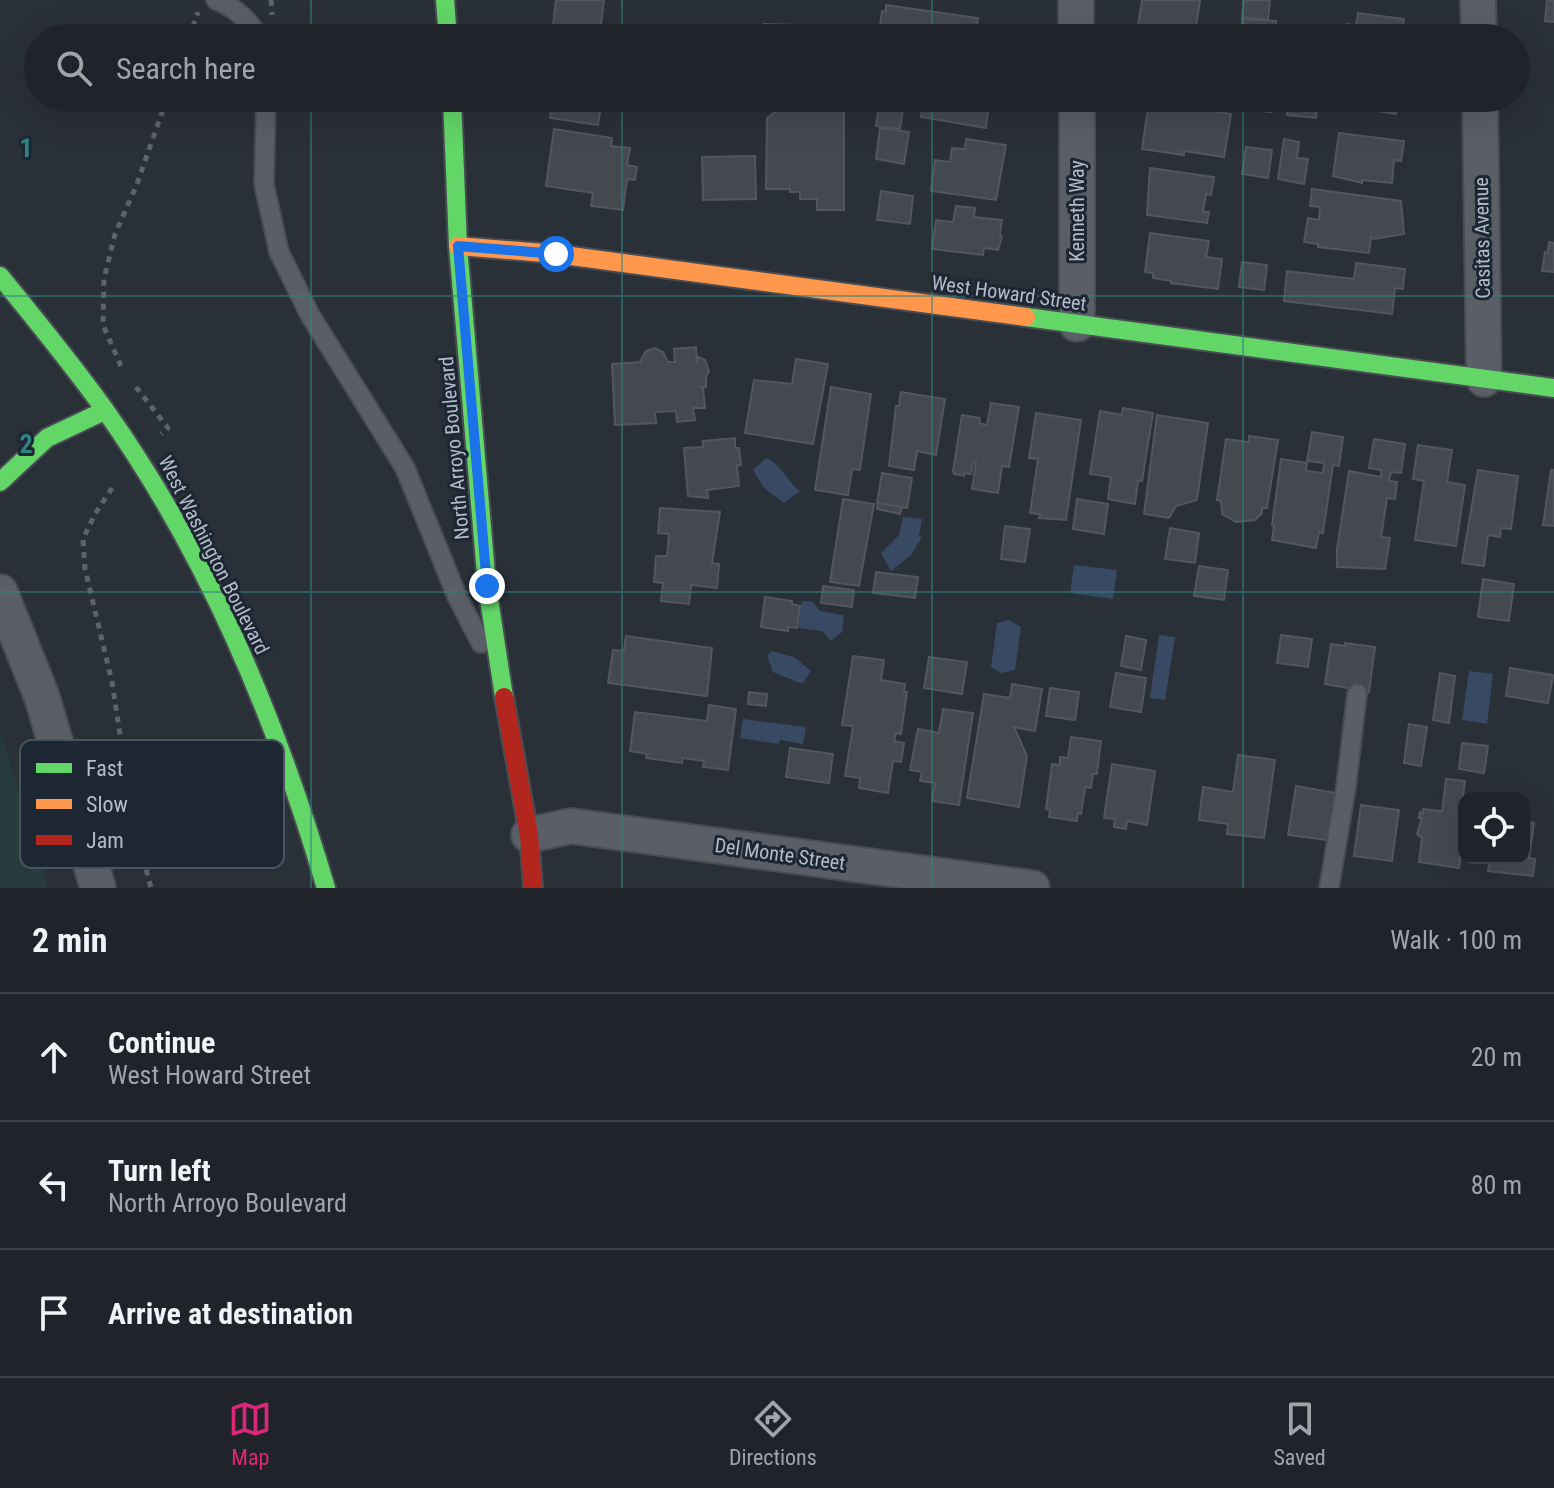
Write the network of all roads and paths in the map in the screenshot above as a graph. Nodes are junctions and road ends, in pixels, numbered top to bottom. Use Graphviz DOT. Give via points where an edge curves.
graph roads {
  1 [pos="201,0"];
  2 [pos="216,0"];
  3 [pos="445,0"];
  4 [pos="1076,0"];
  5 [pos="1478,0"];
  6 [pos="193,24"];
  7 [pos="250,24"];
  8 [pos="447,24"];
  9 [pos="1076,24"];
  10 [pos="1479,24"];
  11 [pos="162,112"];
  12 [pos="266,112"];
  13 [pos="453,112"];
  14 [pos="1077,112"];
  15 [pos="1480,112"];
  16 [pos="458,246"];
  17 [pos="0,276"];
  18 [pos="1077,324"];
  19 [pos="1484,379"];
  20 [pos="1554,388"];
  21 [pos="104,411"];
  22 [pos="153,440"];
  23 [pos="0,482"];
  24 [pos="115,484"];
  25 [pos="0,592"];
  26 [pos="501,683"];
  27 [pos="1357,694"];
  28 [pos="55,740"];
  29 [pos="121,740"];
  30 [pos="277,740"];
  31 [pos="284,757"];
  32 [pos="529,835"];
  33 [pos="92,868"];
  34 [pos="146,868"];
  35 [pos="98,888"];
  36 [pos="151,888"];
  37 [pos="326,888"];
  38 [pos="533,888"];
  39 [pos="1032,888"];
  40 [pos="1329,888"];
  1 -- 6 [label="path"];
  2 -- 7 [label="lane"];
  3 -- 8 [label="street"];
  4 -- 9 [label="street"];
  5 -- 10 [label="street"];
  11 -- 22 [label="path" via="115,234 104,279 103,325 120,365 168,428"];
  12 -- 26 [label="lane" via="264,184 279,252 310,315 405,468 457,596"];
  13 -- 16 [label="street, North Arroyo Boulevard"];
  14 -- 18 [label="street, Kenneth Way"];
  15 -- 19 [label="street, Casitas Avenue"];
  16 -- 18 [label="street, West Howard Street" via="556,254"];
  16 -- 26 [label="street, North Arroyo Boulevard" via="487,586"];
  17 -- 21 [label="street, West Washington Boulevard"];
  18 -- 19 [label="street, West Howard Street"];
  19 -- 20 [label="street, West Howard Street"];
  21 -- 23 [label="street" via="47,438"];
  21 -- 30 [label="street, West Washington Boulevard" via="138,457 225,614"];
  24 -- 29 [label="path" via="83,539"];
  25 -- 28 [label="street"];
  26 -- 32 [label="street, North Arroyo Boulevard"];
  27 -- 40 [label="lane"];
  31 -- 37 [label="street, West Washington Boulevard"];
  32 -- 38 [label="street, North Arroyo Boulevard"];
  32 -- 39 [label="street, Del Monte Street" via="571,826"];
  33 -- 35 [label="street"];
  34 -- 36 [label="path"];
}
